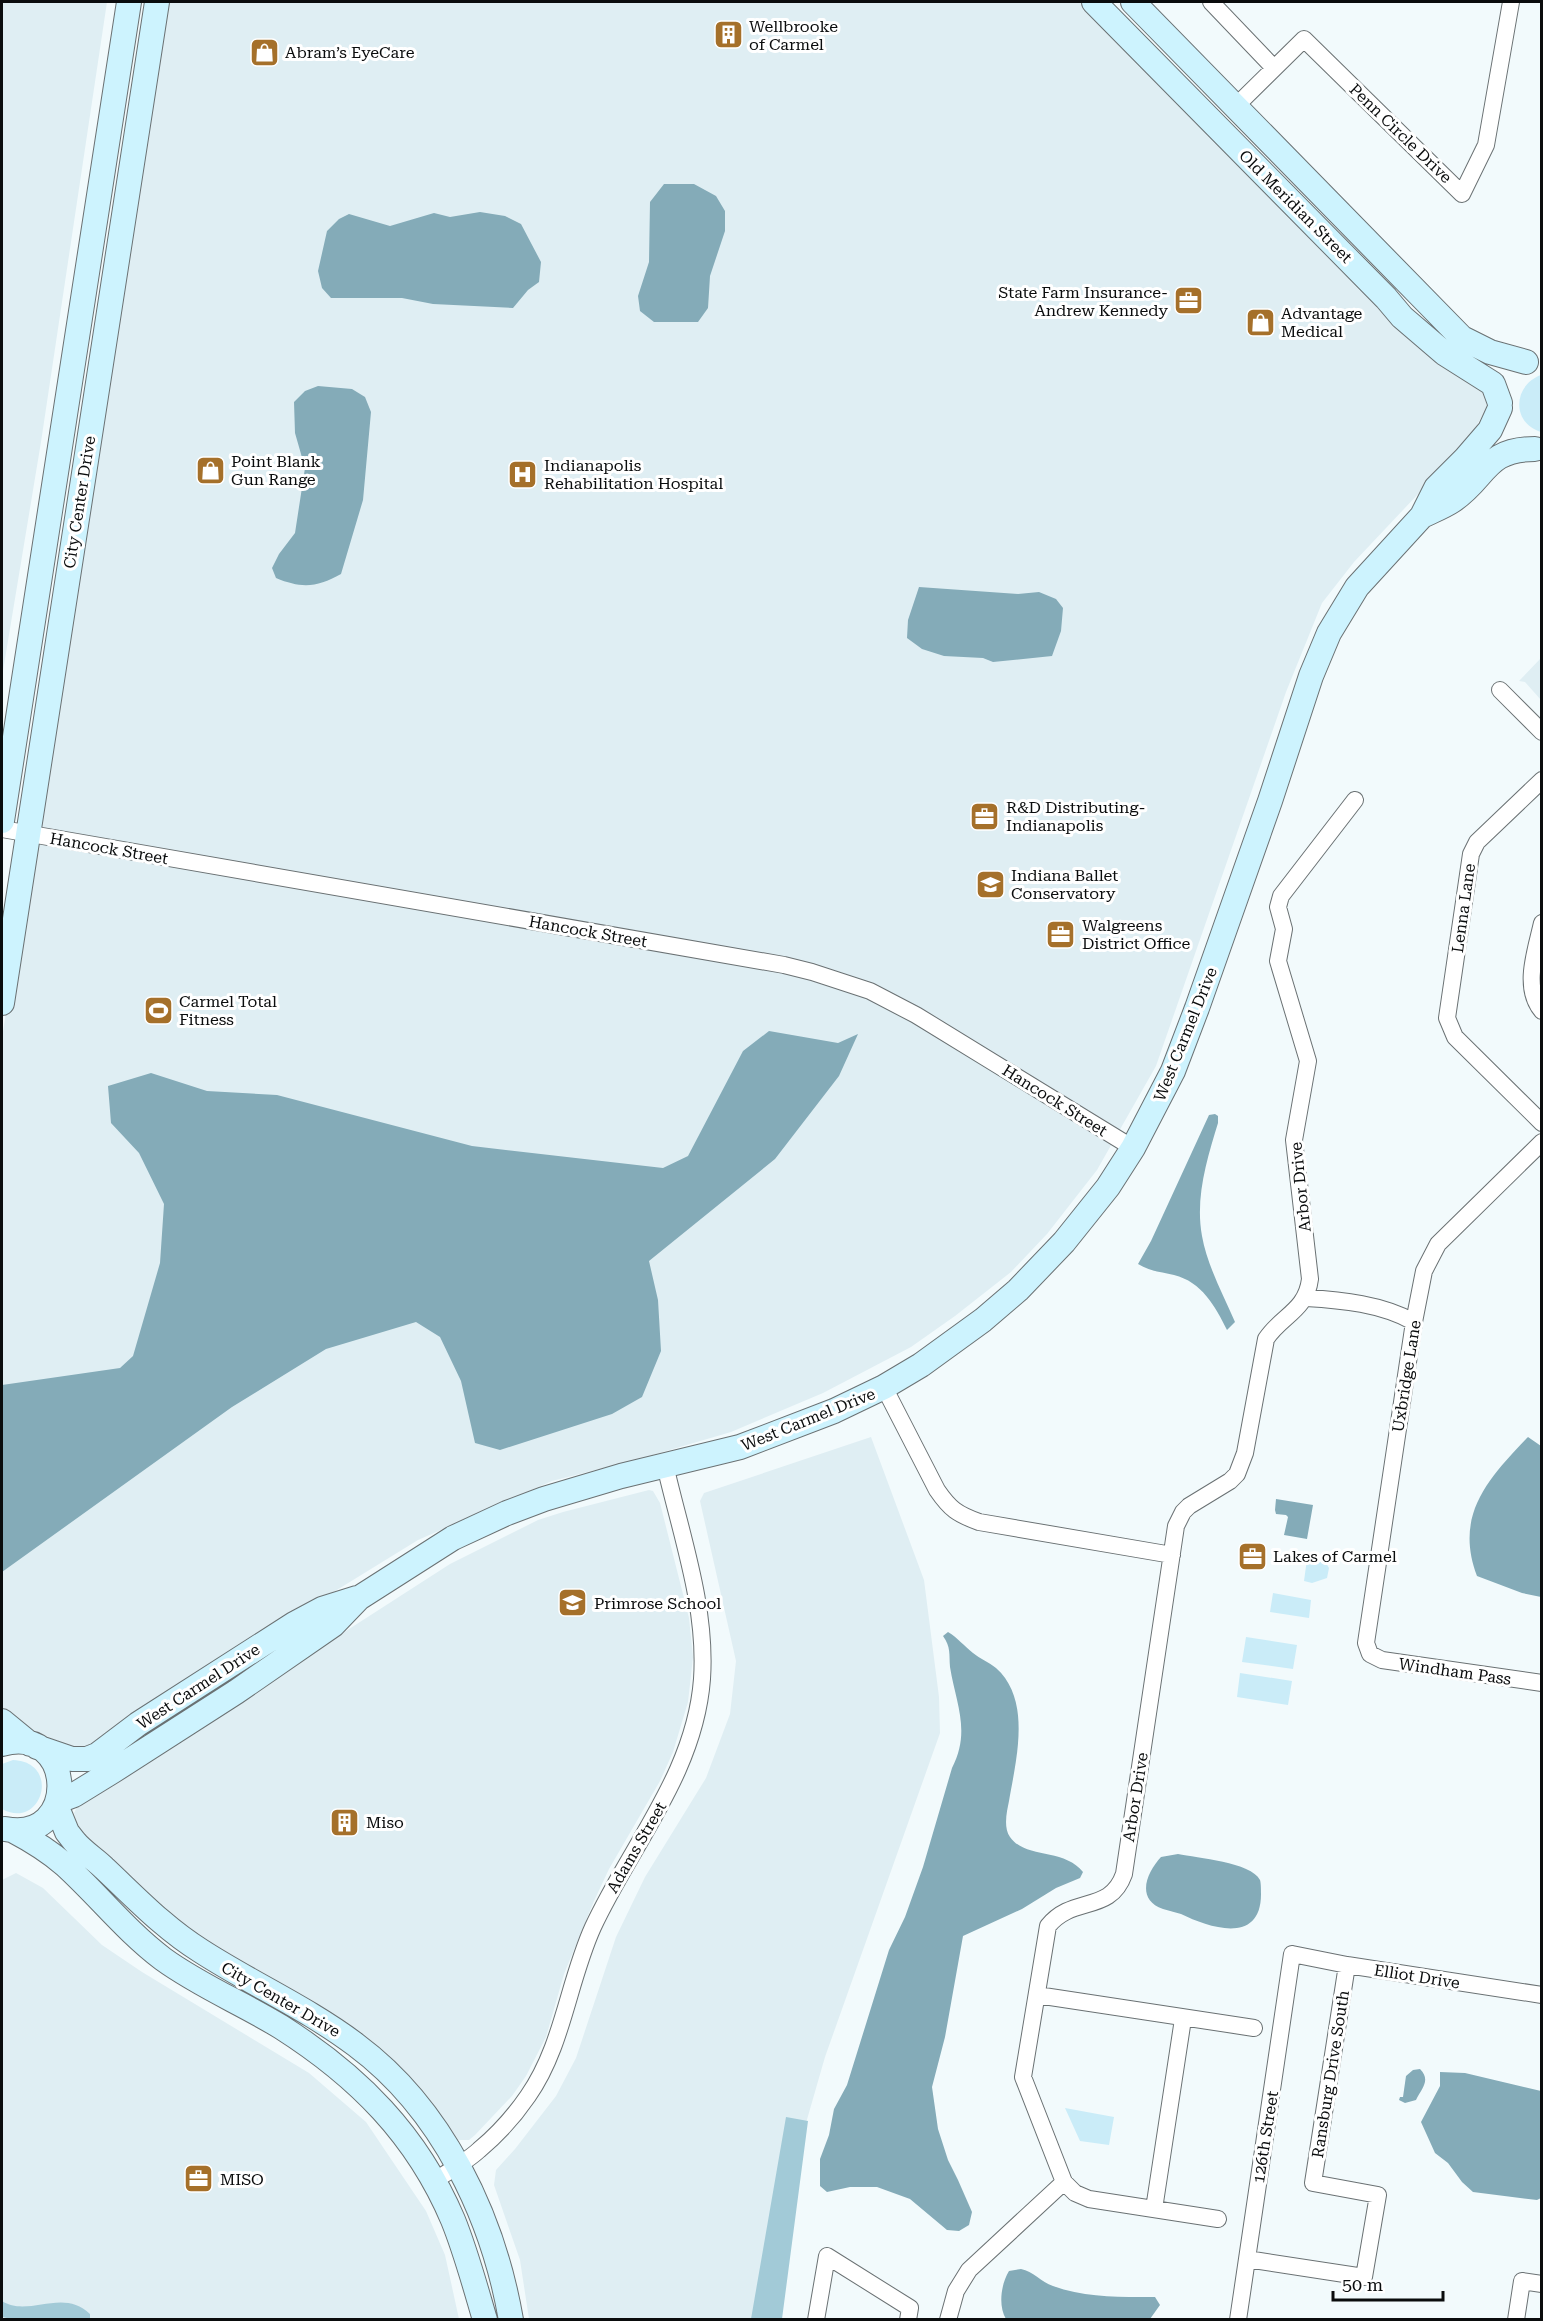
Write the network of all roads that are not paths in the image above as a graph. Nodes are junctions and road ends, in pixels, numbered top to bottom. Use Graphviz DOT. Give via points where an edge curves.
graph roads {
  1 [pos="129,2"];
  2 [pos="157,2"];
  3 [pos="1094,2"];
  4 [pos="1134,2"];
  5 [pos="1211,2"];
  6 [pos="1511,2"];
  7 [pos="1274,68"];
  8 [pos="1236,106"];
  9 [pos="1534,360"];
  10 [pos="1500,405"];
  11 [pos="1538,450"];
  12 [pos="1422,516"];
  13 [pos="1500,690"];
  14 [pos="1542,732"];
  15 [pos="1542,780"];
  16 [pos="1355,800"];
  17 [pos="2,821"];
  18 [pos="2,829"];
  19 [pos="27,834"];
  20 [pos="1542,922"];
  21 [pos="2,1003"];
  22 [pos="1542,1011"];
  23 [pos="1542,1123"];
  24 [pos="1542,1142"];
  25 [pos="1133,1148"];
  26 [pos="1306,1298"];
  27 [pos="1414,1322"];
  28 [pos="884,1387"];
  29 [pos="665,1465"];
  30 [pos="1172,1555"];
  31 [pos="359,1598"];
  32 [pos="1370,1654"];
  33 [pos="1542,1683"];
  34 [pos="2,1721"];
  35 [pos="2,1744"];
  36 [pos="34,1745"];
  37 [pos="57,1803"];
  38 [pos="5,1830"];
  39 [pos="1292,1954"];
  40 [pos="1347,1965"];
  41 [pos="1037,1995"];
  42 [pos="1542,1995"];
  43 [pos="1183,2019"];
  44 [pos="1254,2028"];
  45 [pos="458,2164"];
  46 [pos="434,2181"];
  47 [pos="1064,2182"];
  48 [pos="1154,2209"];
  49 [pos="1218,2219"];
  50 [pos="1247,2259"];
  51 [pos="1542,2284"];
  52 [pos="485,2319"];
  53 [pos="511,2319"];
  54 [pos="816,2319"];
  55 [pos="908,2319"];
  56 [pos="948,2319"];
  57 [pos="1238,2319"];
  58 [pos="1516,2319"];
  1 -- 17 [label="street, City Center Drive"];
  2 -- 19 [label="street, City Center Drive"];
  3 -- 10 [label="street, Old Meridian Street" via="1402,317 1444,353 1493,384"];
  4 -- 8 [label="street, Old Meridian Street"];
  5 -- 7 [label="street"];
  6 -- 7 [label="street, Penn Circle Drive" via="1486,145 1462,194 1304,39"];
  7 -- 8 [label="street, Penn Circle Drive"];
  8 -- 9 [label="street, Old Meridian Street" via="1462,338 1490,352"];
  9 -- 10 [label="street, West Carmel Drive" via="1511,374"];
  10 -- 11 [label="street, Old Meridian Street" via="1511,434"];
  10 -- 12 [label="street, West Carmel Drive" via="1490,430 1436,488"];
  11 -- 12 [label="street, West Carmel Drive" via="1512,451 1494,459 1452,501"];
  12 -- 25 [label="street, West Carmel Drive" via="1357,587 1321,650 1186,1040"];
  13 -- 14 [label="street"];
  15 -- 23 [label="street, Lenna Lane" via="1471,854 1447,1018 1455,1037"];
  16 -- 26 [label="street, Arbor Drive" via="1281,896 1278,907 1284,929 1278,961 1308,1061 1294,1140 1310,1279"];
  18 -- 19 [label="street, Hancock Street"];
  19 -- 21 [label="street, City Center Drive"];
  19 -- 25 [label="street, Hancock Street" via="812,972 870,992 916,1015"];
  20 -- 22 [label="street" via="1532,982 1532,992"];
  24 -- 27 [label="street, Uxbridge Lane" via="1438,1244 1424,1271"];
  25 -- 28 [label="street, West Carmel Drive" via="1064,1242 1018,1290 952,1344"];
  26 -- 27 [label="street" via="1378,1308"];
  26 -- 30 [label="street, Arbor Drive" via="1266,1339 1245,1453 1237,1474 1183,1512 1176,1526"];
  27 -- 32 [label="street, Uxbridge Lane" via="1366,1643"];
  28 -- 29 [label="street, West Carmel Drive" via="834,1412 740,1448"];
  28 -- 30 [label="street" via="937,1490 959,1514 979,1522"];
  29 -- 31 [label="street, West Carmel Drive" via="578,1488 507,1513 453,1538"];
  29 -- 45 [label="street, Adams Street" via="693,1581 703,1649 698,1711 691,1739 670,1787 592,1929 548,2062 528,2096 499,2131"];
  30 -- 41 [label="street, Arbor Drive" via="1124,1874 1114,1893 1099,1902 1065,1911 1048,1926"];
  31 -- 36 [label="street, West Carmel Drive" via="322,1609 294,1624 138,1724 97,1755 72,1759"];
  31 -- 37 [label="street, West Carmel Drive" via="333,1625 236,1692"];
  32 -- 33 [label="street, Windham Pass" via="1382,1660"];
  34 -- 36 [label="street"];
  35 -- 36 [label="street"];
  36 -- 37 [label="street, City Center Drive" via="49,1755 56,1767 61,1788"];
  37 -- 38 [label="street, West Carmel Drive" via="41,1823 24,1830"];
  37 -- 45 [label="street, City Center Drive" via="74,1841 158,1919 208,1956 331,2026 382,2067 419,2106"];
  38 -- 46 [label="street, City Center Drive" via="43,1848 65,1865 132,1935 164,1959 207,1988 279,2026 339,2068 400,2129"];
  39 -- 40 [label="street, Elliot Drive"];
  39 -- 50 [label="street, 126th Street"];
  40 -- 42 [label="street, Elliot Drive"];
  40 -- 50 [label="street, Ransburg Drive South" via="1313,2183 1378,2195 1364,2277"];
  41 -- 43 [label="street"];
  41 -- 47 [label="street, Arbor Drive" via="1023,2077"];
  43 -- 44 [label="street"];
  43 -- 48 [label="street"];
  45 -- 46 [label="street, Adams Street"];
  45 -- 53 [label="street, City Center Drive" via="493,2245"];
  46 -- 52 [label="street, City Center Drive" via="453,2220"];
  47 -- 48 [label="street" via="1089,2199"];
  47 -- 56 [label="street" via="969,2270 956,2291"];
  48 -- 49 [label="street"];
  50 -- 57 [label="street, 126th Street"];
  51 -- 58 [label="street" via="1522,2281"];
  54 -- 55 [label="street" via="826,2256 910,2308"];
}
